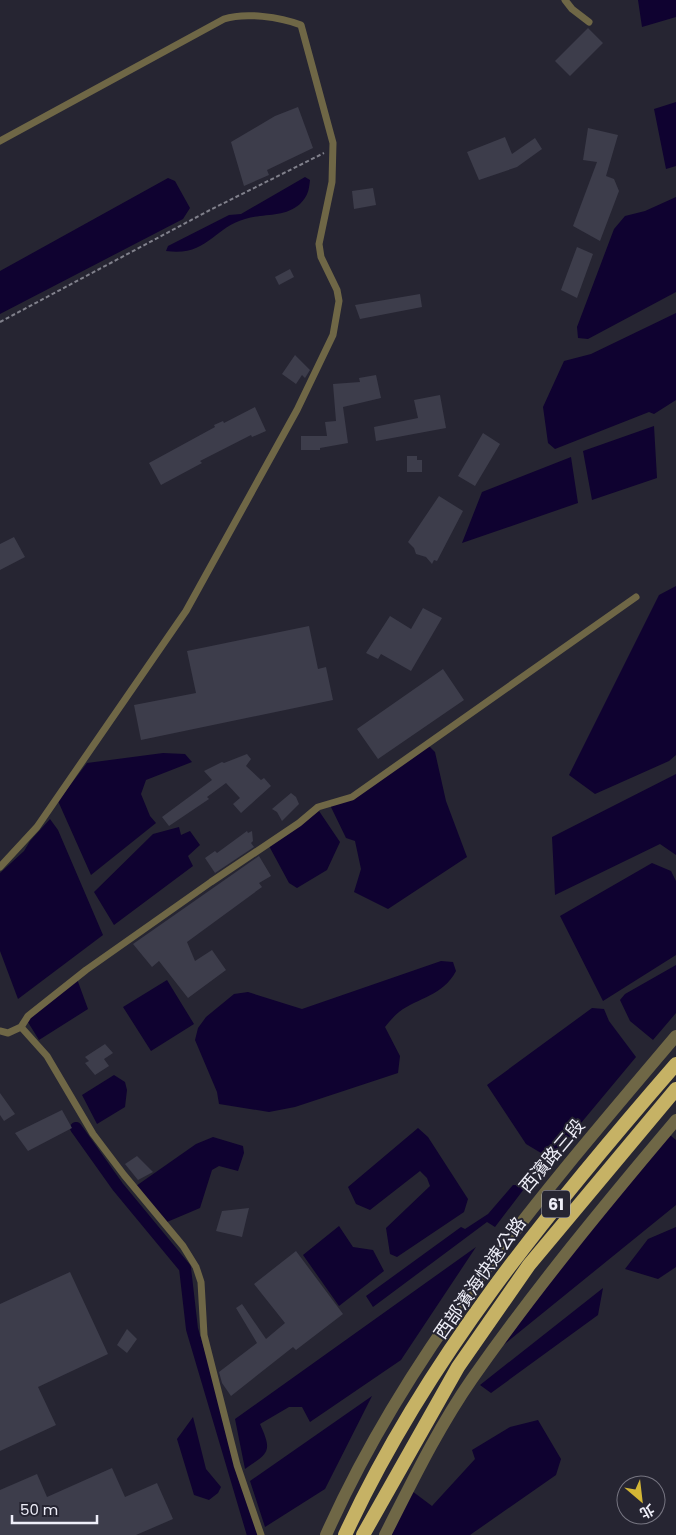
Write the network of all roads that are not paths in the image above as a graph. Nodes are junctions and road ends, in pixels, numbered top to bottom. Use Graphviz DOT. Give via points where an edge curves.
graph roads {
  1 [pos="564,0"];
  2 [pos="588,22"];
  3 [pos="0,141"];
  4 [pos="636,597"];
  5 [pos="0,867"];
  6 [pos="21,1027"];
  7 [pos="0,1031"];
  8 [pos="676,1036"];
  9 [pos="676,1064"];
  10 [pos="676,1089"];
  11 [pos="676,1120"];
  12 [pos="261,1535"];
  13 [pos="326,1535"];
  14 [pos="345,1535"];
  15 [pos="363,1535"];
  16 [pos="385,1535"];
  1 -- 2 [label="lane"];
  3 -- 5 [label="lane" via="210,26 236,15 301,25 333,143 332,182 319,244 339,301 333,335 297,410 186,611 36,827"];
  4 -- 6 [label="lane" via="352,797 318,807 86,970 28,1016"];
  6 -- 7 [label="lane" via="8,1033"];
  6 -- 12 [label="lane" via="47,1056 93,1134 183,1246 196,1267 201,1282 204,1335 237,1465"];
  8 -- 13 [label="street, 西濱路三段" via="544,1192 463,1298 428,1350 374,1443"];
  9 -- 14 [label="highway, 西部濱海快速公路 / 61" via="556,1204 478,1307 365,1492"];
  10 -- 15 [label="highway, 西部濱海快速公路 / 61" via="529,1265 458,1367"];
  11 -- 16 [label="street" via="582,1231 471,1380 424,1458"];
}
